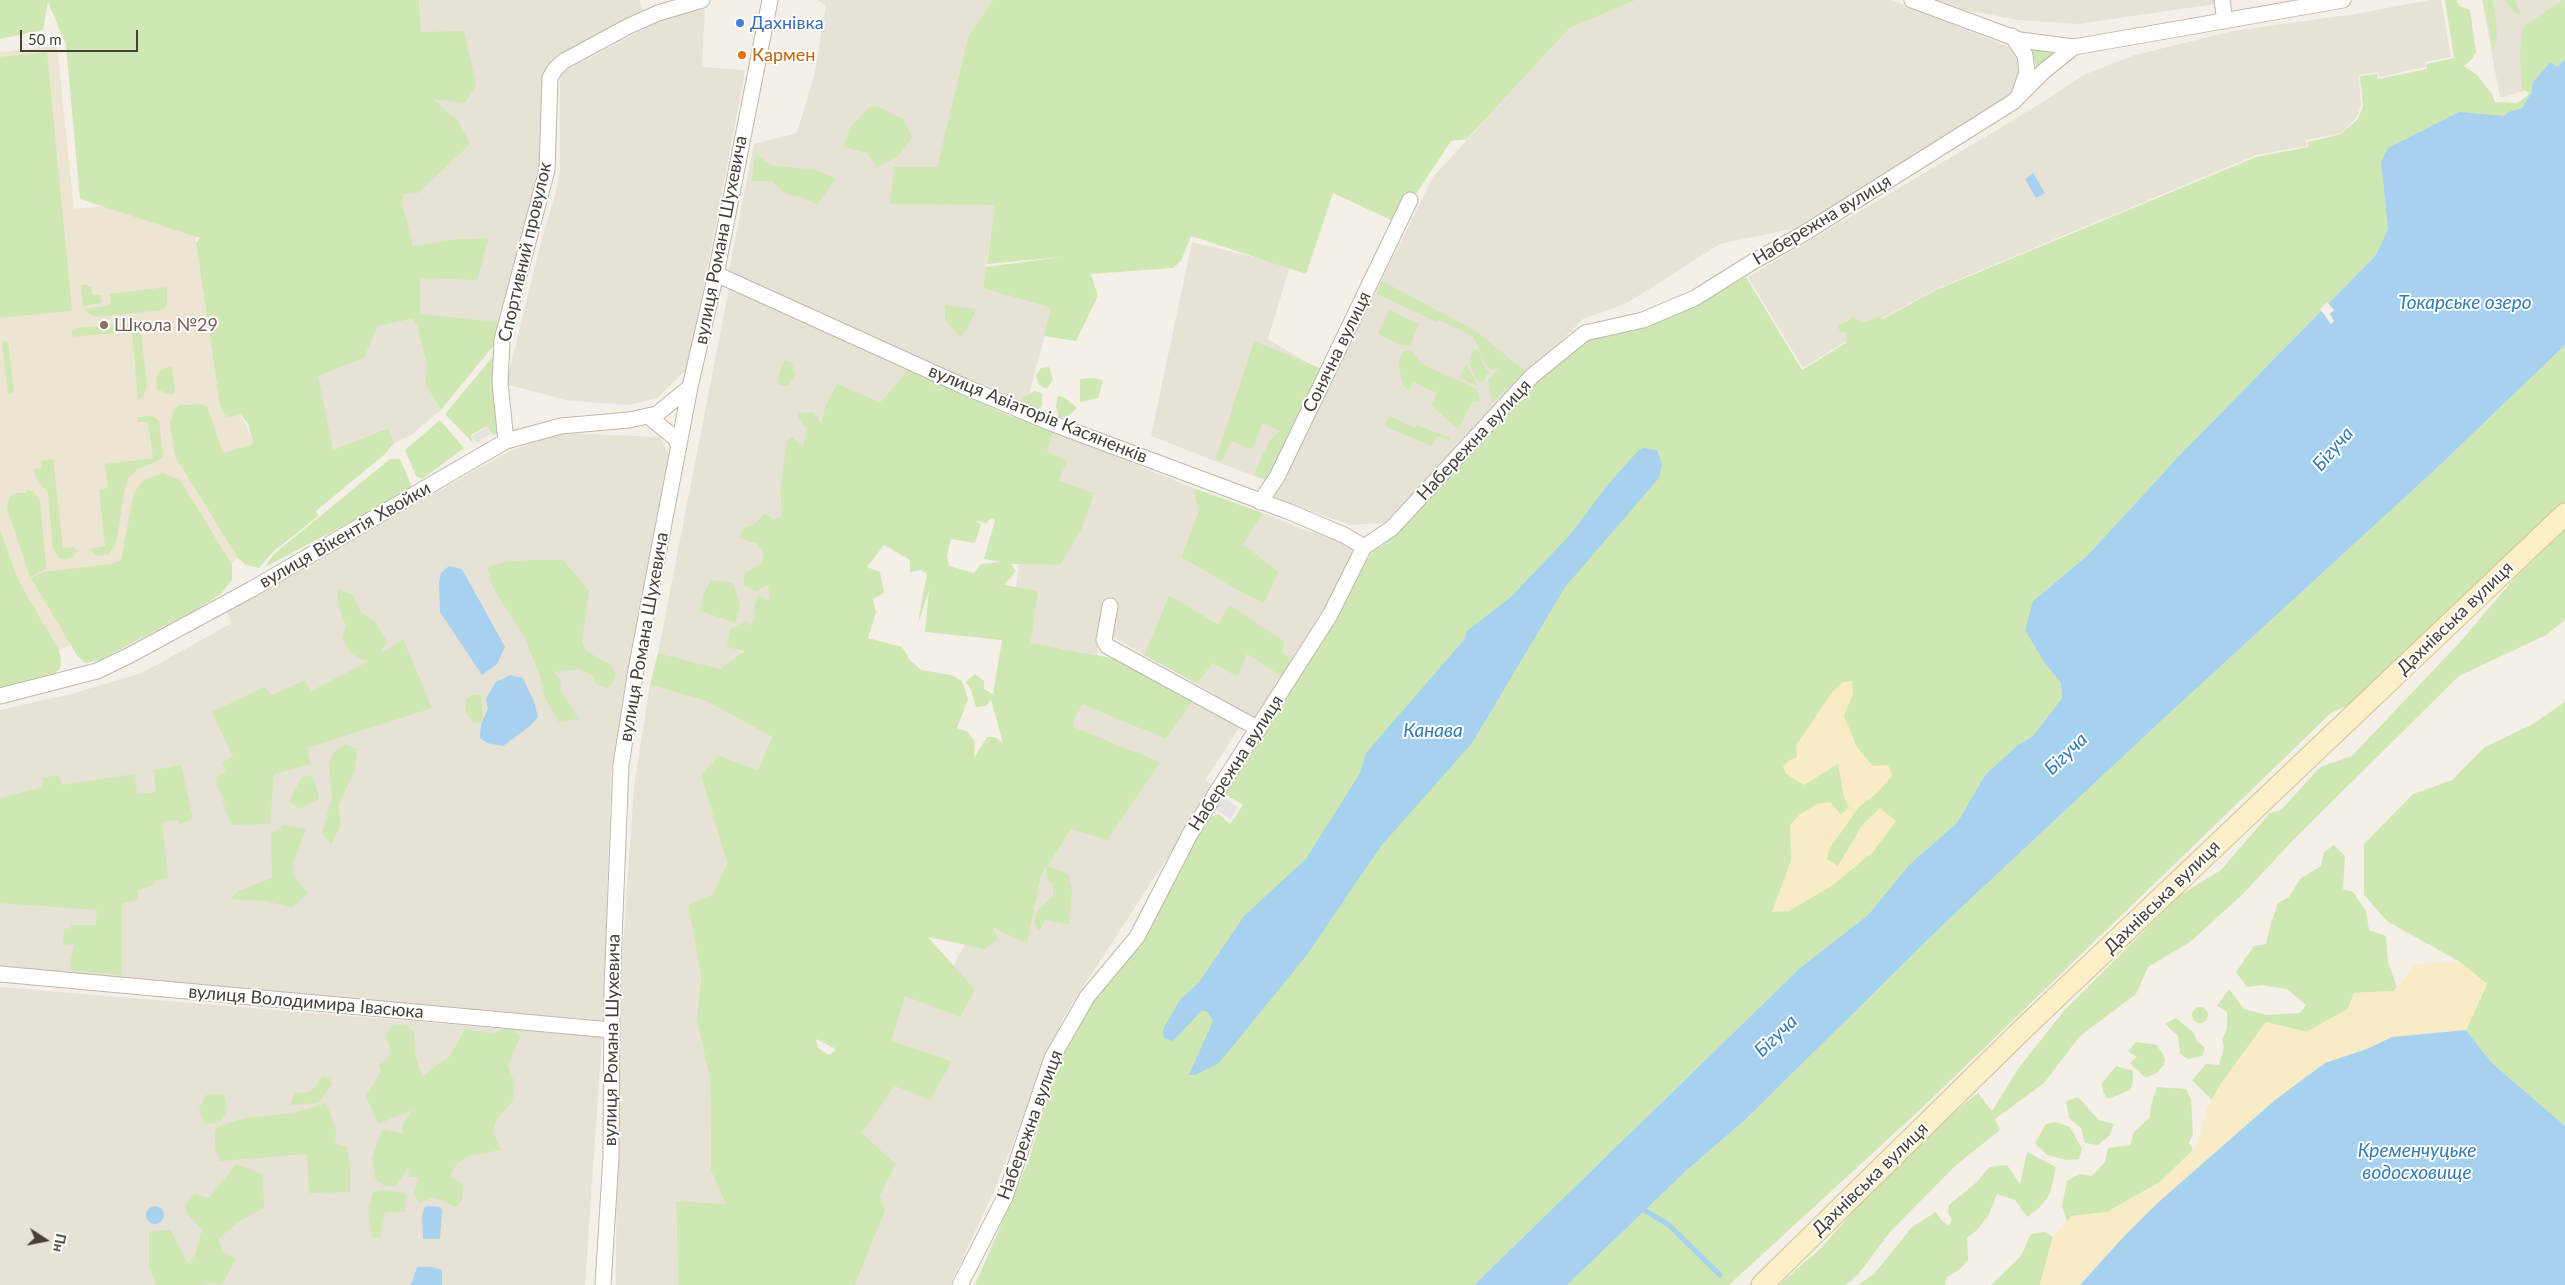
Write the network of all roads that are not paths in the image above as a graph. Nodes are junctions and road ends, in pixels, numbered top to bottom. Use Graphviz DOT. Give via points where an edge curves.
graph roads {
  1 [pos="770,0"];
  2 [pos="1912,0"];
  3 [pos="2222,0"];
  4 [pos="2343,0"];
  5 [pos="695,1"];
  6 [pos="2225,21"];
  7 [pos="2012,36"];
  8 [pos="2074,47"];
  9 [pos="2019,96"];
  10 [pos="1410,200"];
  11 [pos="716,274"];
  12 [pos="690,388"];
  13 [pos="648,416"];
  14 [pos="506,441"];
  15 [pos="679,446"];
  16 [pos="1260,502"];
  17 [pos="2565,514"];
  18 [pos="1364,547"];
  19 [pos="1110,606"];
  20 [pos="0,696"];
  21 [pos="1259,729"];
  22 [pos="0,974"];
  23 [pos="612,1030"];
  24 [pos="603,1285"];
  25 [pos="960,1285"];
  26 [pos="1762,1285"];
  1 -- 11 [label="street, вулиця Романа Шухевича"];
  2 -- 7 [label="street"];
  3 -- 6 [label="street"];
  4 -- 6 [label="street, Набережна вулиця"];
  5 -- 14 [label="street, Спортивний провулок" via="658,13 605,39 564,61 550,78 547,170 502,340 500,383"];
  6 -- 8 [label="street, Набережна вулиця"];
  7 -- 8 [label="street" via="2020,40"];
  7 -- 9 [label="street" via="2025,55 2027,72"];
  8 -- 9 [label="street, Набережна вулиця"];
  9 -- 18 [label="street, Набережна вулиця" via="1803,234 1695,298 1644,320 1585,333 1532,376 1392,528"];
  10 -- 16 [label="street, Сонячна вулиця" via="1277,477"];
  11 -- 12 [label="street, вулиця Романа Шухевича"];
  11 -- 16 [label="street, вулиця Авіаторів Касяненків" via="1051,423"];
  12 -- 13 [label="street, вулиця Вікентія Хвойки" via="666,409"];
  12 -- 15 [label="street, вулиця Романа Шухевича"];
  13 -- 14 [label="street, вулиця Вікентія Хвойки" via="561,426"];
  13 -- 15 [label="street" via="675,438"];
  14 -- 20 [label="street, вулиця Вікентія Хвойки" via="261,585 130,655 97,671"];
  15 -- 23 [label="street, вулиця Романа Шухевича" via="621,765"];
  16 -- 18 [label="street, вулиця Авіаторів Касяненків" via="1344,535"];
  17 -- 26 [label="street, Дахнівська вулиця" via="2024,1028"];
  18 -- 21 [label="street, Набережна вулиця" via="1330,615"];
  19 -- 21 [label="street" via="1104,640 1107,646"];
  21 -- 25 [label="street, Набережна вулиця" via="1190,834 1137,937 1087,997 1052,1058 1005,1197"];
  22 -- 23 [label="street, вулиця Володимира Івасюка"];
  23 -- 24 [label="street, вулиця Романа Шухевича" via="611,1158"];
}
